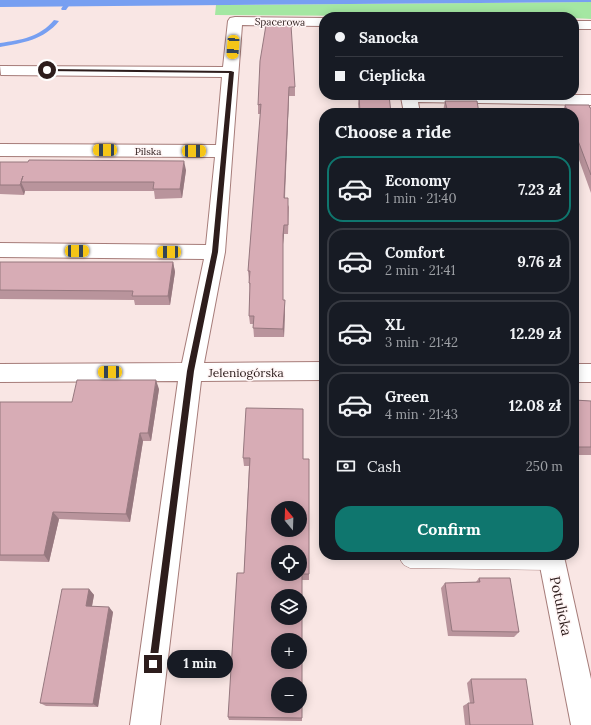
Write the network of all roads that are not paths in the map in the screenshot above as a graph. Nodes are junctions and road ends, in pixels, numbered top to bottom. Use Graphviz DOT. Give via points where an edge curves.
graph roads {
  1 [pos="319,22"];
  2 [pos="579,25"];
  3 [pos="591,25"];
  4 [pos="1,70"];
  5 [pos="231,72"];
  6 [pos="579,100"];
  7 [pos="591,100"];
  8 [pos="0,150"];
  9 [pos="224,151"];
  10 [pos="0,250"];
  11 [pos="215,252"];
  12 [pos="191,371"];
  13 [pos="319,371"];
  14 [pos="0,373"];
  15 [pos="591,373"];
  16 [pos="579,374"];
  17 [pos="481,560"];
  18 [pos="552,561"];
  19 [pos="145,725"];
  20 [pos="586,725"];
  1 -- 5 [label="street, Spacerowa" via="236,21"];
  2 -- 3 [label="street"];
  4 -- 5 [label="street"];
  5 -- 9 [label="street"];
  6 -- 7 [label="street"];
  8 -- 9 [label="street, Pilska"];
  9 -- 11 [label="street"];
  10 -- 11 [label="street"];
  11 -- 12 [label="street"];
  12 -- 13 [label="street, Jeleniogórska"];
  12 -- 14 [label="street, Jeleniogórska"];
  12 -- 19 [label="street"];
  15 -- 16 [label="street"];
  17 -- 18 [label="lane, Potulicka"];
  18 -- 20 [label="street, Potulicka"];
}
